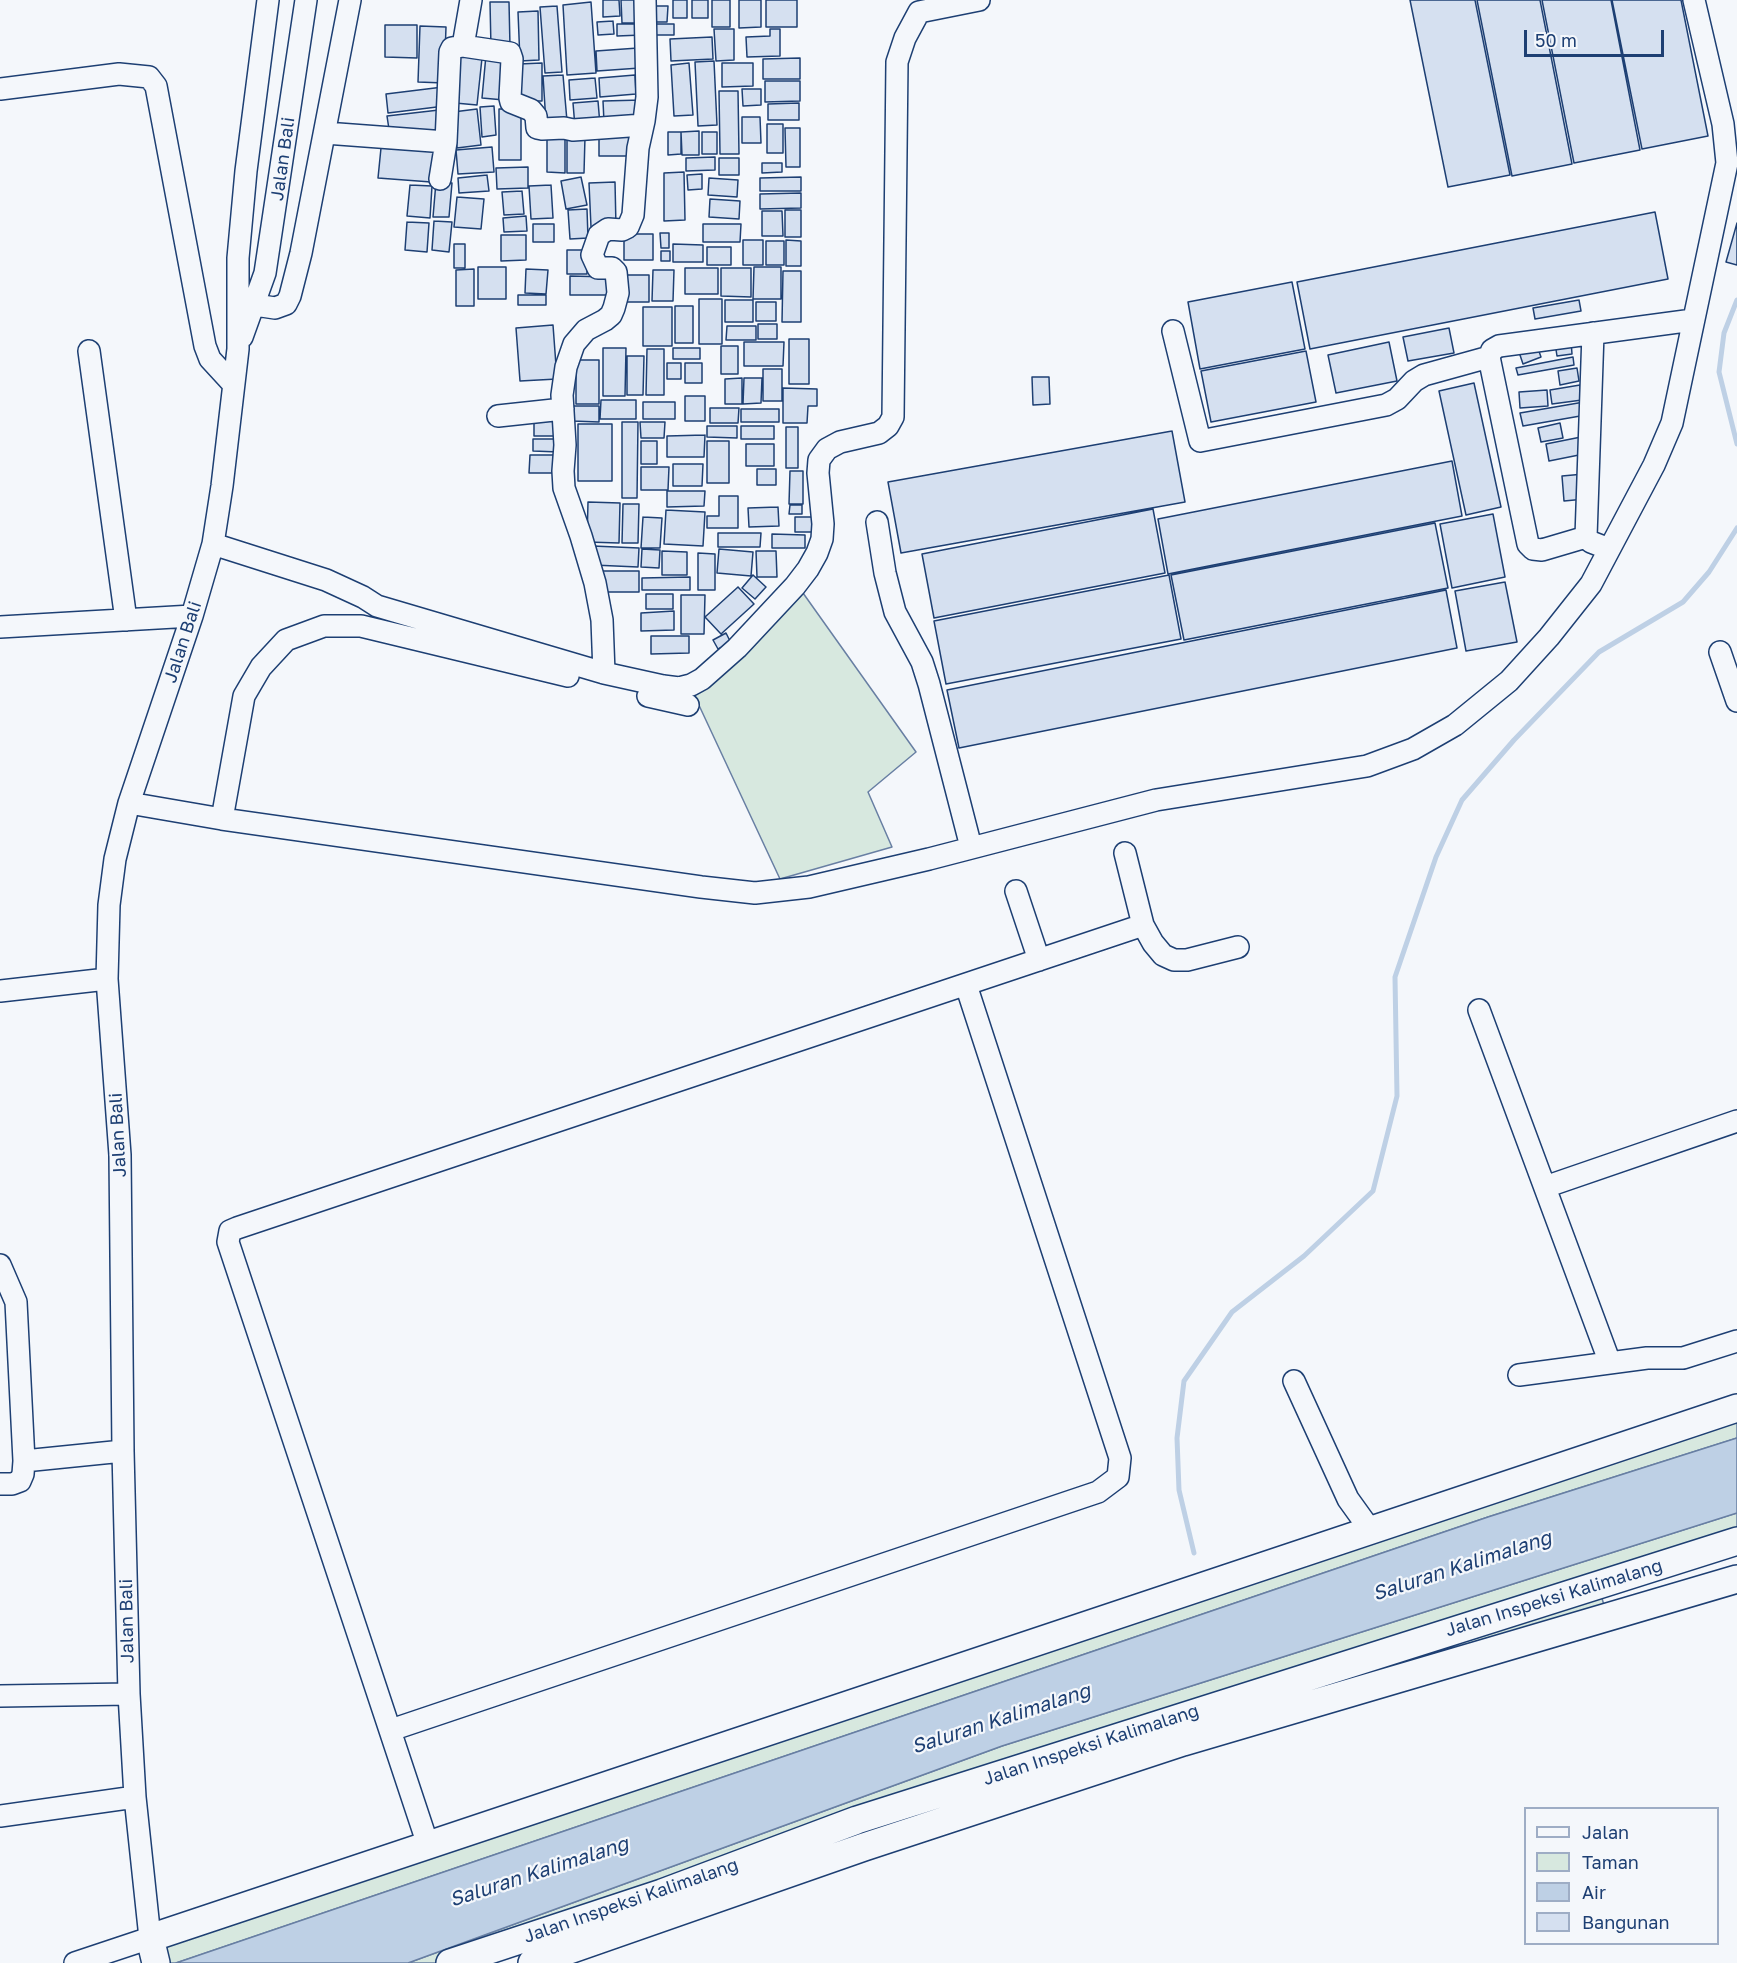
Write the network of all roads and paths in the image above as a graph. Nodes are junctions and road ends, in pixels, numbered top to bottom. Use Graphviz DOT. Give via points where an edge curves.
graph roads {
  1 [pos="268,0"];
  2 [pos="306,0"];
  3 [pos="350,0"];
  4 [pos="471,0"];
  5 [pos="645,0"];
  6 [pos="979,0"];
  7 [pos="1694,0"];
  8 [pos="921,6"];
  9 [pos="463,46"];
  10 [pos="0,89"];
  11 [pos="643,125"];
  12 [pos="325,134"];
  13 [pos="446,142"];
  14 [pos="440,179"];
  15 [pos="255,304"];
  16 [pos="1693,320"];
  17 [pos="1173,331"];
  18 [pos="1593,333"];
  19 [pos="238,349"];
  20 [pos="89,351"];
  21 [pos="1489,357"];
  22 [pos="233,384"];
  23 [pos="563,409"];
  24 [pos="498,416"];
  25 [pos="877,522"];
  26 [pos="1586,537"];
  27 [pos="213,544"];
  28 [pos="1610,549"];
  29 [pos="192,616"];
  30 [pos="126,620"];
  31 [pos="0,627"];
  32 [pos="1720,652"];
  33 [pos="604,673"];
  34 [pos="1737,701"];
  35 [pos="688,705"];
  36 [pos="129,803"];
  37 [pos="222,819"];
  38 [pos="971,847"];
  39 [pos="1125,853"];
  40 [pos="1016,891"];
  41 [pos="1143,925"];
  42 [pos="1238,947"];
  43 [pos="1039,960"];
  44 [pos="107,979"];
  45 [pos="966,985"];
  46 [pos="0,991"];
  47 [pos="1479,1010"];
  48 [pos="1737,1121"];
  49 [pos="1545,1187"];
  50 [pos="0,1265"];
  51 [pos="1737,1341"];
  52 [pos="1610,1363"];
  53 [pos="1519,1376"];
  54 [pos="1294,1381"];
  55 [pos="1737,1408"];
  56 [pos="123,1451"];
  57 [pos="24,1461"];
  58 [pos="0,1484"];
  59 [pos="1371,1531"];
  60 [pos="1737,1541"];
  61 [pos="1737,1579"];
  62 [pos="1598,1584"];
  63 [pos="1607,1616"];
  64 [pos="129,1694"];
  65 [pos="0,1696"];
  66 [pos="391,1730"];
  67 [pos="1179,1730"];
  68 [pos="135,1797"];
  69 [pos="0,1816"];
  70 [pos="857,1820"];
  71 [pos="428,1845"];
  72 [pos="864,1847"];
  73 [pos="666,1903"];
  74 [pos="153,1951"];
  75 [pos="481,1958"];
  76 [pos="75,1963"];
  77 [pos="450,1963"];
  78 [pos="532,1963"];
  1 -- 19 [label="street, Jalan Bali" via="240,236"];
  2 -- 15 [label="street, Jalan Bali" via="269,252"];
  3 -- 12 [label="street"];
  4 -- 9 [label="street"];
  5 -- 11 [label="street" via="647,97"];
  6 -- 8 [label="street"];
  7 -- 16 [label="street" via="1727,163"];
  8 -- 33 [label="street" via="897,62 892,417 888,426 879,433 840,442 827,449 819,460 823,524 817,553 795,586 720,664 697,682 679,688"];
  9 -- 11 [label="street" via="510,53 511,102 531,110 537,128 573,130"];
  9 -- 13 [label="street" via="450,52"];
  10 -- 22 [label="street" via="119,74 149,77 156,86 205,346 210,359"];
  11 -- 23 [label="street" via="632,222 622,230 603,231 592,255 598,268 612,268 616,272 615,308 574,344 566,367"];
  12 -- 13 [label="street"];
  12 -- 15 [label="street" via="290,296 286,304 275,308"];
  13 -- 14 [label="street"];
  15 -- 19 [label="street, Jalan Bali"];
  16 -- 18 [label="street"];
  16 -- 28 [label="street" via="1672,423"];
  17 -- 21 [label="street" via="1200,441 1386,405 1424,375"];
  18 -- 21 [label="street" via="1499,345"];
  18 -- 26 [label="street"];
  19 -- 22 [label="street, Jalan Bali"];
  20 -- 30 [label="street"];
  21 -- 26 [label="street" via="1528,544 1542,550"];
  22 -- 27 [label="street, Jalan Bali"];
  23 -- 24 [label="street"];
  23 -- 33 [label="street" via="564,488 594,582 602,620"];
  25 -- 38 [label="street" via="895,612 922,662"];
  26 -- 28 [label="street"];
  27 -- 29 [label="street, Jalan Bali"];
  27 -- 33 [label="street" via="326,580 377,606"];
  28 -- 38 [label="street" via="1591,584 1509,681 1455,725 1413,749 1367,766 1156,800"];
  29 -- 30 [label="street"];
  29 -- 36 [label="street, Jalan Bali"];
  30 -- 31 [label="street"];
  32 -- 34 [label="street"];
  35 -- 37 [label="street" via="361,626 324,626 286,640 261,667 244,696"];
  36 -- 37 [label="street"];
  36 -- 44 [label="street, Jalan Bali" via="109,905"];
  37 -- 38 [label="street" via="755,892 809,887"];
  39 -- 41 [label="street"];
  40 -- 43 [label="street"];
  41 -- 42 [label="street" via="1163,955 1174,960"];
  41 -- 43 [label="street"];
  43 -- 45 [label="street"];
  44 -- 46 [label="street"];
  44 -- 56 [label="street, Jalan Bali" via="120,1155"];
  45 -- 66 [label="street" via="1120,1458 1118,1477 1098,1492"];
  45 -- 66 [label="street" via="230,1231 228,1242"];
  47 -- 49 [label="street"];
  48 -- 49 [label="street"];
  49 -- 52 [label="street"];
  50 -- 57 [label="street" via="16,1302"];
  51 -- 52 [label="street" via="1683,1358"];
  52 -- 53 [label="street"];
  54 -- 59 [label="street" via="1348,1499"];
  55 -- 59 [label="main road"];
  56 -- 57 [label="street"];
  56 -- 64 [label="street, Jalan Bali"];
  57 -- 58 [label="street" via="20,1480"];
  59 -- 71 [label="main road"];
  60 -- 62 [label="main road, Jalan Inspeksi Kalimalang"];
  61 -- 63 [label="main road, Jalan Inspeksi Kalimalang"];
  62 -- 63 [label="main road"];
  62 -- 67 [label="main road, Jalan Inspeksi Kalimalang"];
  63 -- 67 [label="main road, Jalan Inspeksi Kalimalang"];
  64 -- 65 [label="street"];
  64 -- 68 [label="street, Jalan Bali"];
  66 -- 71 [label="street"];
  67 -- 70 [label="main road, Jalan Inspeksi Kalimalang"];
  67 -- 72 [label="main road, Jalan Inspeksi Kalimalang"];
  68 -- 69 [label="street"];
  68 -- 74 [label="street, Jalan Bali"];
  70 -- 72 [label="main road"];
  70 -- 73 [label="main road, Jalan Inspeksi Kalimalang"];
  71 -- 74 [label="main road"];
  72 -- 73 [label="main road, Jalan Inspeksi Kalimalang"];
  73 -- 75 [label="main road, Jalan Inspeksi Kalimalang"];
  73 -- 78 [label="main road, Jalan Inspeksi Kalimalang"];
  74 -- 76 [label="street"];
  75 -- 77 [label="main road, Jalan Inspeksi Kalimalang"];
}
